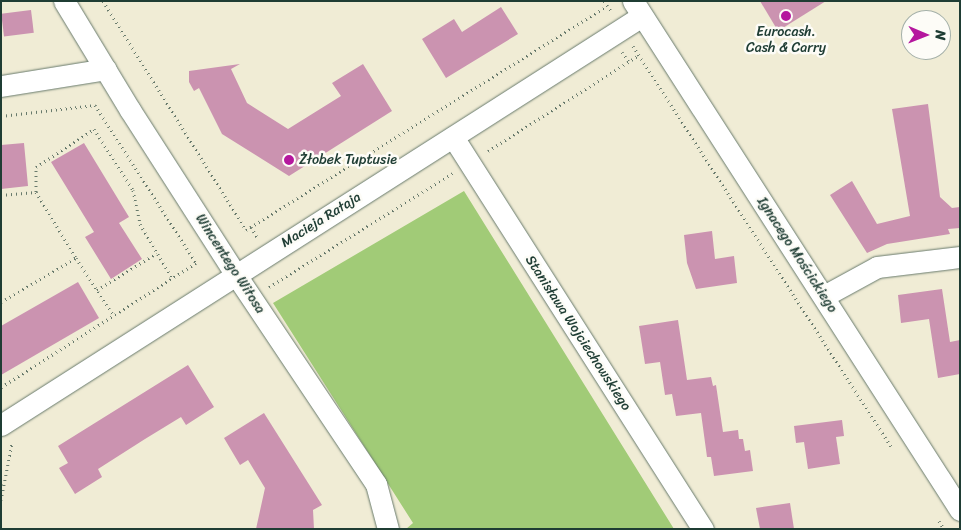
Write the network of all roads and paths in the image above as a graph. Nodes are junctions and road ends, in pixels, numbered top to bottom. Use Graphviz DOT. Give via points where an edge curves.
graph roads {
  1 [pos="64,1"];
  2 [pos="103,1"];
  3 [pos="604,1"];
  4 [pos="607,6"];
  5 [pos="637,8"];
  6 [pos="622,28"];
  7 [pos="640,55"];
  8 [pos="106,69"];
  9 [pos="1,86"];
  10 [pos="1,116"];
  11 [pos="453,137"];
  12 [pos="470,163"];
  13 [pos="36,192"];
  14 [pos="1,195"];
  15 [pos="157,253"];
  16 [pos="960,257"];
  17 [pos="76,258"];
  18 [pos="236,275"];
  19 [pos="172,278"];
  20 [pos="97,290"];
  21 [pos="824,296"];
  22 [pos="252,299"];
  23 [pos="1,302"];
  24 [pos="114,316"];
  25 [pos="1,387"];
  26 [pos="3,424"];
  27 [pos="896,454"];
  28 [pos="1,500"];
  29 [pos="960,510"];
  30 [pos="939,520"];
  31 [pos="388,529"];
  32 [pos="703,529"];
  33 [pos="944,529"];
  1 -- 8 [label="street, Wincentego Witosa"];
  2 -- 4 [label="path" via="246,230"];
  3 -- 4 [label="path"];
  4 -- 6 [label="path"];
  5 -- 6 [label="street, Macieja Rataja"];
  5 -- 21 [label="street, Ignacego Mościckiego"];
  6 -- 7 [label="path"];
  6 -- 11 [label="street, Macieja Rataja"];
  7 -- 12 [label="path"];
  7 -- 27 [label="path"];
  8 -- 9 [label="street"];
  8 -- 18 [label="street, Wincentego Witosa"];
  10 -- 19 [label="path" via="95,104 196,264"];
  11 -- 12 [label="street, Stanisława Wojciechowskiego"];
  11 -- 18 [label="street, Macieja Rataja"];
  12 -- 22 [label="path"];
  12 -- 32 [label="street, Stanisława Wojciechowskiego"];
  13 -- 14 [label="path"];
  13 -- 15 [label="path" via="36,167 94,129 133,190 140,224"];
  13 -- 17 [label="path"];
  15 -- 19 [label="path"];
  15 -- 20 [label="path"];
  16 -- 21 [label="street" via="876,267"];
  17 -- 20 [label="path"];
  17 -- 23 [label="path"];
  18 -- 22 [label="street, Wincentego Witosa"];
  18 -- 26 [label="street, Macieja Rataja"];
  19 -- 24 [label="path"];
  20 -- 24 [label="path"];
  21 -- 29 [label="street, Ignacego Mościckiego"];
  22 -- 31 [label="street, Wincentego Witosa" via="376,484"];
  24 -- 25 [label="path"];
  26 -- 28 [label="path" via="13,439"];
  30 -- 33 [label="path"];
}
